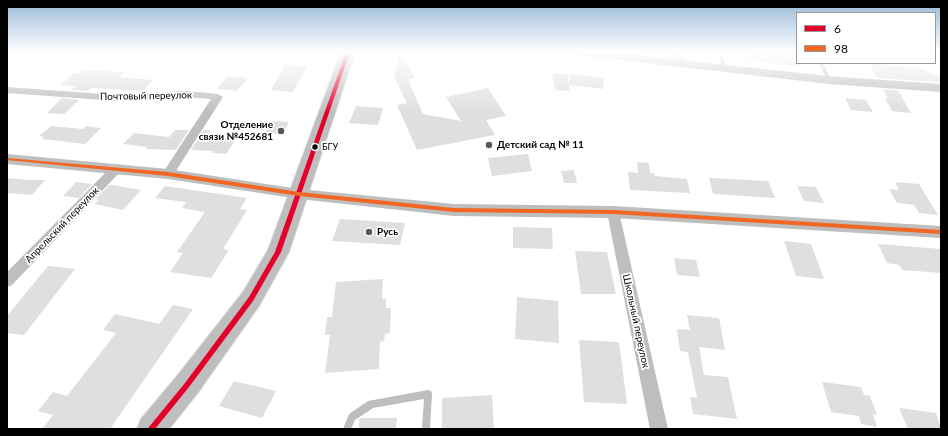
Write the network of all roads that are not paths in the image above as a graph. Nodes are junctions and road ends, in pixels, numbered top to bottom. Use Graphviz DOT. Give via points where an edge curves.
graph roads {
  1 [pos="341,72"];
  2 [pos="762,72"];
  3 [pos="825,72"];
  4 [pos="829,80"];
  5 [pos="941,88"];
  6 [pos="7,90"];
  7 [pos="7,159"];
  8 [pos="118,168"];
  9 [pos="168,174"];
  10 [pos="299,194"];
  11 [pos="613,212"];
  12 [pos="941,232"];
  13 [pos="7,281"];
  14 [pos="151,429"];
  15 [pos="347,429"];
  16 [pos="426,429"];
  17 [pos="659,429"];
  1 -- 10 [label="main road"];
  2 -- 4 [label="street"];
  3 -- 4 [label="lane"];
  4 -- 5 [label="street"];
  6 -- 9 [label="street, Почтовый переулок" via="118,98 186,94 218,97"];
  7 -- 8 [label="street"];
  8 -- 9 [label="street"];
  8 -- 13 [label="street, Апрельский переулок"];
  9 -- 10 [label="street"];
  10 -- 11 [label="street" via="454,210"];
  10 -- 14 [label="main road" via="278,252 251,299 188,385"];
  11 -- 12 [label="street"];
  11 -- 17 [label="street, Школьный переулок"];
  15 -- 16 [label="lane" via="352,417 371,404 428,394"];
}
